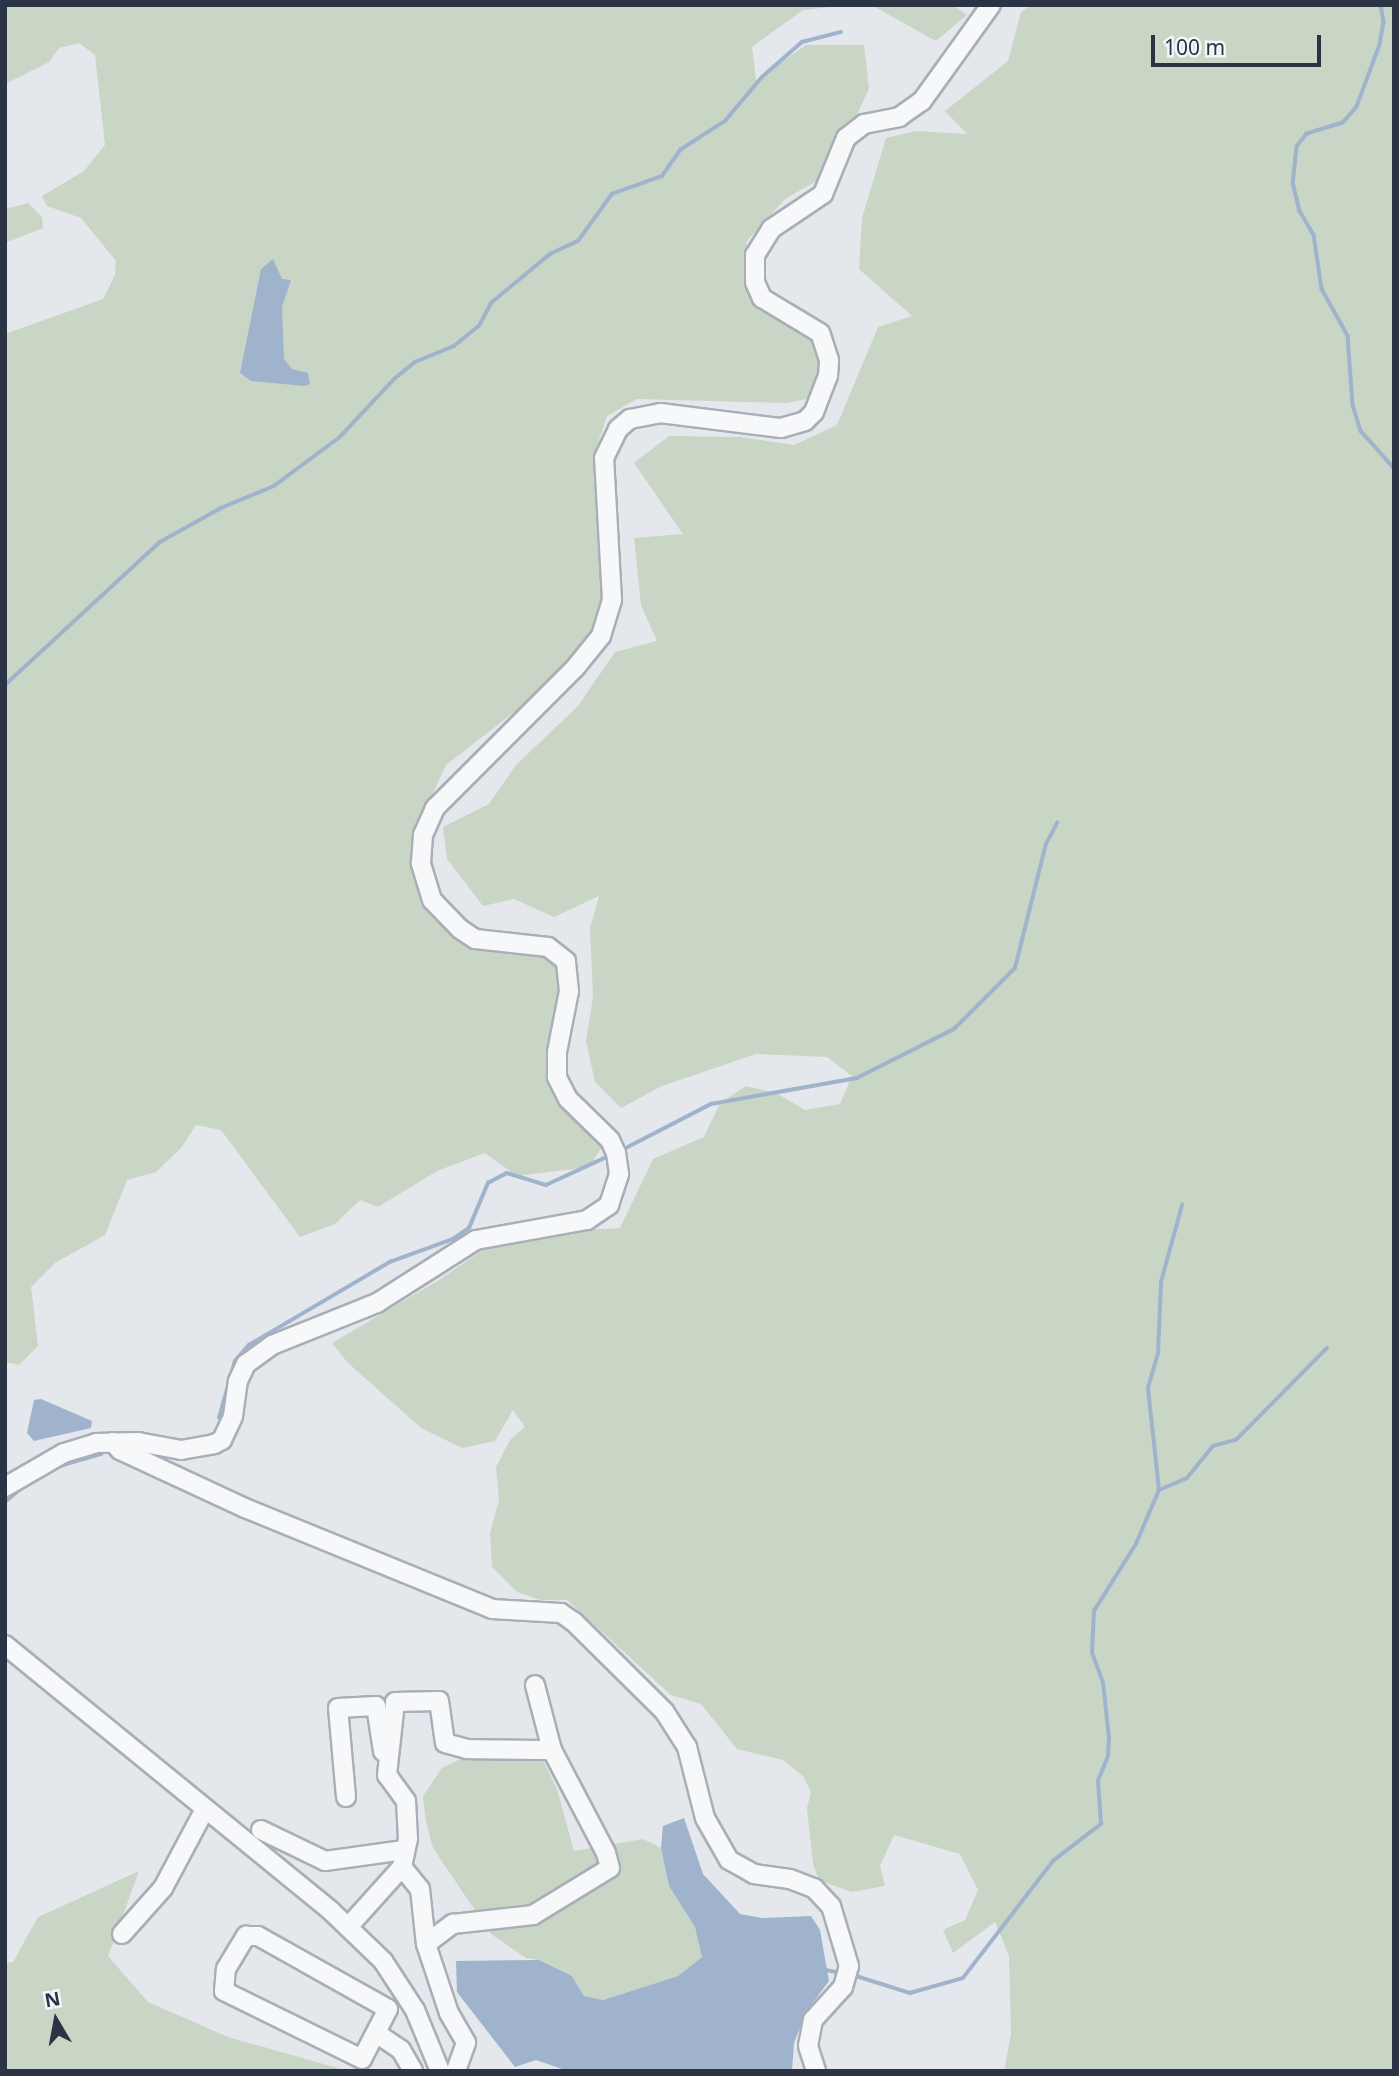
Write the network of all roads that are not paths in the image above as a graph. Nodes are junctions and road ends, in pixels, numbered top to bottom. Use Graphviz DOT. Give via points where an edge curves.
graph roads {
  1 [pos="991,5"];
  2 [pos="113,1442"];
  3 [pos="5,1487"];
  4 [pos="5,1645"];
  5 [pos="535,1685"];
  6 [pos="552,1750"];
  7 [pos="387,1775"];
  8 [pos="346,1797"];
  9 [pos="205,1809"];
  10 [pos="261,1830"];
  11 [pos="403,1859"];
  12 [pos="348,1927"];
  13 [pos="122,1934"];
  14 [pos="426,1944"];
  15 [pos="376,2032"];
  16 [pos="413,2071"];
  17 [pos="440,2071"];
  18 [pos="456,2071"];
  19 [pos="816,2071"];
  1 -- 2 [label="street" via="922,101 899,117 864,124 846,138 823,194 771,229 755,255 755,282 762,298 820,333 829,360 828,376 814,412 805,421 781,428 660,414 630,419 618,429 604,458 612,592 601,636 575,668 441,801 423,835 421,863 432,900 460,929 475,939 548,947 566,961 569,991 556,1052 557,1077 568,1098 610,1140 616,1153 619,1174 609,1205 587,1220 476,1240 377,1303 272,1345 246,1364 238,1381 233,1416 222,1440 214,1444 181,1450"];
  2 -- 3 [label="street" via="64,1452"];
  2 -- 19 [label="street" via="120,1450 245,1508 492,1609 561,1613 574,1622 664,1711 687,1746 705,1818 729,1860 754,1874 814,1888 831,1906 849,1966 843,1987 813,2020 808,2046"];
  4 -- 9 [label="street"];
  5 -- 6 [label="street"];
  6 -- 7 [label="street" via="467,1749 444,1743 439,1701 395,1702"];
  6 -- 14 [label="street" via="610,1868 533,1915 453,1924"];
  7 -- 8 [label="street" via="376,1706 338,1708"];
  7 -- 11 [label="street" via="406,1801 409,1814"];
  9 -- 12 [label="street"];
  9 -- 13 [label="street" via="163,1888"];
  10 -- 11 [label="street" via="325,1861"];
  11 -- 12 [label="street"];
  11 -- 14 [label="street" via="420,1889"];
  12 -- 17 [label="street" via="383,1961 409,2000"];
  14 -- 18 [label="street" via="449,2013 466,2043"];
  15 -- 15 [label="street" via="362,2059 224,1990 226,1969 246,1936 258,1936 388,2009"];
  15 -- 16 [label="street" via="401,2050"];
}
